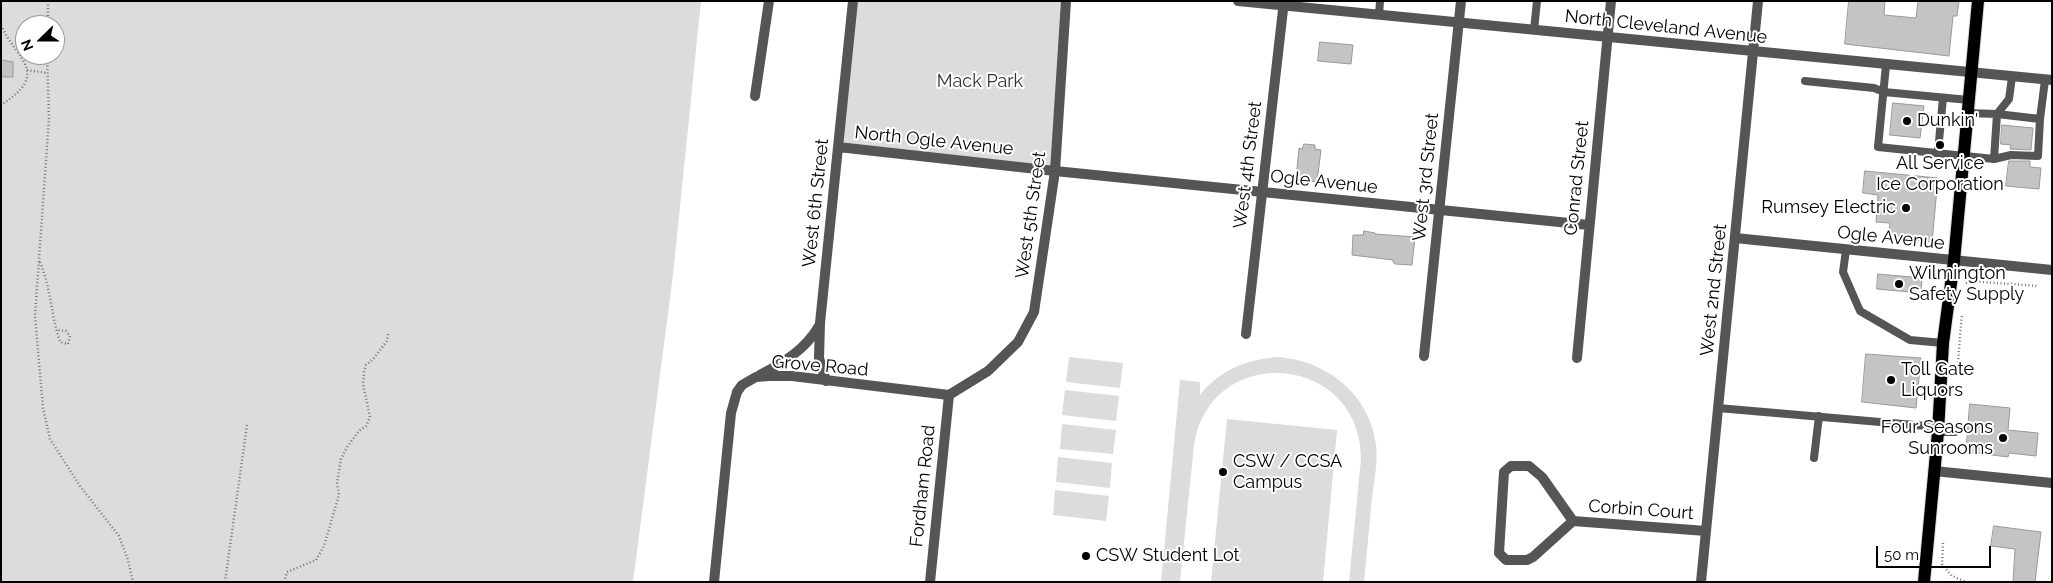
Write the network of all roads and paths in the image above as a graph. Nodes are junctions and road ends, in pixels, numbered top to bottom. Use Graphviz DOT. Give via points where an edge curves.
graph roads {
  1 [pos="48,1"];
  2 [pos="769,1"];
  3 [pos="853,1"];
  4 [pos="1066,1"];
  5 [pos="1238,1"];
  6 [pos="1380,1"];
  7 [pos="1461,1"];
  8 [pos="1537,1"];
  9 [pos="1611,1"];
  10 [pos="1758,1"];
  11 [pos="1978,1"];
  12 [pos="1284,3"];
  13 [pos="48,15"];
  14 [pos="1379,15"];
  15 [pos="1459,23"];
  16 [pos="1,24"];
  17 [pos="1534,30"];
  18 [pos="1607,37"];
  19 [pos="1752,53"];
  20 [pos="47,65"];
  21 [pos="1886,65"];
  22 [pos="27,70"];
  23 [pos="47,73"];
  24 [pos="1971,73"];
  25 [pos="2012,77"];
  26 [pos="2048,80"];
  27 [pos="1805,81"];
  28 [pos="1884,92"];
  29 [pos="755,96"];
  30 [pos="1943,98"];
  31 [pos="1,105"];
  32 [pos="1968,106"];
  33 [pos="1997,114"];
  34 [pos="2015,116"];
  35 [pos="2040,119"];
  36 [pos="2014,126"];
  37 [pos="2012,145"];
  38 [pos="838,147"];
  39 [pos="1938,152"];
  40 [pos="1964,154"];
  41 [pos="2011,155"];
  42 [pos="1994,159"];
  43 [pos="1055,171"];
  44 [pos="1261,192"];
  45 [pos="1439,210"];
  46 [pos="1589,225"];
  47 [pos="1735,238"];
  48 [pos="1846,250"];
  49 [pos="40,260"];
  50 [pos="1954,261"];
  51 [pos="2052,270"];
  52 [pos="1965,284"];
  53 [pos="2037,286"];
  54 [pos="1962,313"];
  55 [pos="820,323"];
  56 [pos="56,330"];
  57 [pos="388,334"];
  58 [pos="1246,334"];
  59 [pos="1943,343"];
  60 [pos="1424,356"];
  61 [pos="1577,358"];
  62 [pos="1957,373"];
  63 [pos="756,378"];
  64 [pos="826,381"];
  65 [pos="949,395"];
  66 [pos="1718,408"];
  67 [pos="1820,416"];
  68 [pos="247,425"];
  69 [pos="1938,429"];
  70 [pos="1955,432"];
  71 [pos="1814,458"];
  72 [pos="1934,471"];
  73 [pos="2052,483"];
  74 [pos="1573,521"];
  75 [pos="1706,531"];
  76 [pos="1943,538"];
  77 [pos="132,582"];
  78 [pos="225,582"];
  79 [pos="284,582"];
  80 [pos="714,582"];
  81 [pos="930,582"];
  82 [pos="1701,582"];
  83 [pos="1924,582"];
  84 [pos="1966,582"];
  1 -- 13 [label="path"];
  2 -- 29 [label="street"];
  3 -- 38 [label="street, West 6th Street"];
  4 -- 43 [label="street, West 5th Street"];
  5 -- 12 [label="street, North Cleveland Avenue"];
  6 -- 14 [label="lane"];
  7 -- 15 [label="street, West 3rd Street"];
  8 -- 17 [label="lane"];
  9 -- 18 [label="street, Conrad Street"];
  10 -- 19 [label="street, West 2nd Street"];
  11 -- 24 [label="main road"];
  12 -- 14 [label="street, North Cleveland Avenue"];
  12 -- 44 [label="street, West 4th Street"];
  14 -- 15 [label="street, North Cleveland Avenue"];
  15 -- 17 [label="street, North Cleveland Avenue"];
  15 -- 45 [label="street, West 3rd Street"];
  16 -- 22 [label="path" via="26,62"];
  17 -- 18 [label="street, North Cleveland Avenue"];
  18 -- 19 [label="street, North Cleveland Avenue"];
  18 -- 46 [label="street, Conrad Street"];
  19 -- 21 [label="street, North Cleveland Avenue"];
  19 -- 47 [label="street, West 2nd Street"];
  20 -- 23 [label="path"];
  21 -- 24 [label="street, North Cleveland Avenue"];
  21 -- 28 [label="lane"];
  22 -- 23 [label="path"];
  22 -- 31 [label="path" via="26,83"];
  23 -- 49 [label="path" via="49,118"];
  24 -- 25 [label="street, North Cleveland Avenue"];
  24 -- 32 [label="main road"];
  25 -- 26 [label="street, North Cleveland Avenue"];
  25 -- 33 [label="lane" via="2009,99"];
  26 -- 35 [label="lane"];
  27 -- 28 [label="lane" via="1874,88"];
  28 -- 30 [label="lane"];
  28 -- 39 [label="lane" via="1878,147"];
  30 -- 32 [label="lane"];
  30 -- 39 [label="lane"];
  32 -- 33 [label="lane"];
  32 -- 40 [label="main road"];
  33 -- 34 [label="lane"];
  33 -- 42 [label="lane"];
  34 -- 35 [label="lane"];
  34 -- 36 [label="lane"];
  35 -- 41 [label="lane" via="2038,156"];
  37 -- 41 [label="lane"];
  38 -- 43 [label="street, North Ogle Avenue"];
  38 -- 55 [label="street, West 6th Street"];
  39 -- 40 [label="lane"];
  40 -- 42 [label="lane"];
  40 -- 50 [label="main road"];
  41 -- 42 [label="lane"];
  43 -- 44 [label="street, Ogle Avenue"];
  43 -- 65 [label="street, West 5th Street" via="1034,312 1018,342 988,370"];
  44 -- 45 [label="street, Ogle Avenue"];
  44 -- 58 [label="street, West 4th Street"];
  45 -- 46 [label="street, Ogle Avenue"];
  45 -- 60 [label="street, West 3rd Street"];
  46 -- 61 [label="street, Conrad Street"];
  47 -- 48 [label="street, Ogle Avenue"];
  47 -- 66 [label="street, West 2nd Street"];
  48 -- 50 [label="street, Ogle Avenue"];
  48 -- 59 [label="lane" via="1843,272 1860,311 1910,340"];
  49 -- 56 [label="path"];
  49 -- 77 [label="path" via="35,316 43,408 50,439 80,486 119,536"];
  50 -- 51 [label="street, Ogle Avenue"];
  50 -- 59 [label="main road"];
  52 -- 53 [label="path" via="1971,281"];
  54 -- 62 [label="path"];
  55 -- 63 [label="street, West 6th Street" via="812,338 797,352"];
  55 -- 64 [label="street" via="818,358"];
  56 -- 56 [label="path" via="60,342 68,344 70,336 66,331"];
  57 -- 79 [label="path" via="387,341 364,372 363,384 370,417 341,459 337,483 339,495 324,546 316,560 287,572"];
  59 -- 69 [label="main road"];
  63 -- 64 [label="street, Grove Road" via="792,376"];
  63 -- 80 [label="street, Grove Road" via="746,381 736,392 731,413"];
  64 -- 65 [label="street, Grove Road"];
  65 -- 81 [label="street, Fordham Road"];
  66 -- 67 [label="lane"];
  66 -- 75 [label="street, West 2nd Street"];
  67 -- 69 [label="lane"];
  67 -- 71 [label="lane"];
  68 -- 78 [label="path"];
  69 -- 70 [label="lane"];
  69 -- 72 [label="main road"];
  72 -- 73 [label="street"];
  72 -- 83 [label="main road"];
  74 -- 74 [label="street, Corbin Court" via="1533,558 1506,560 1499,554 1504,472 1511,466 1530,466 1542,477"];
  74 -- 75 [label="street, Corbin Court"];
  75 -- 82 [label="street, West 2nd Street"];
  76 -- 84 [label="path" via="1942,564 1952,576"];
}
